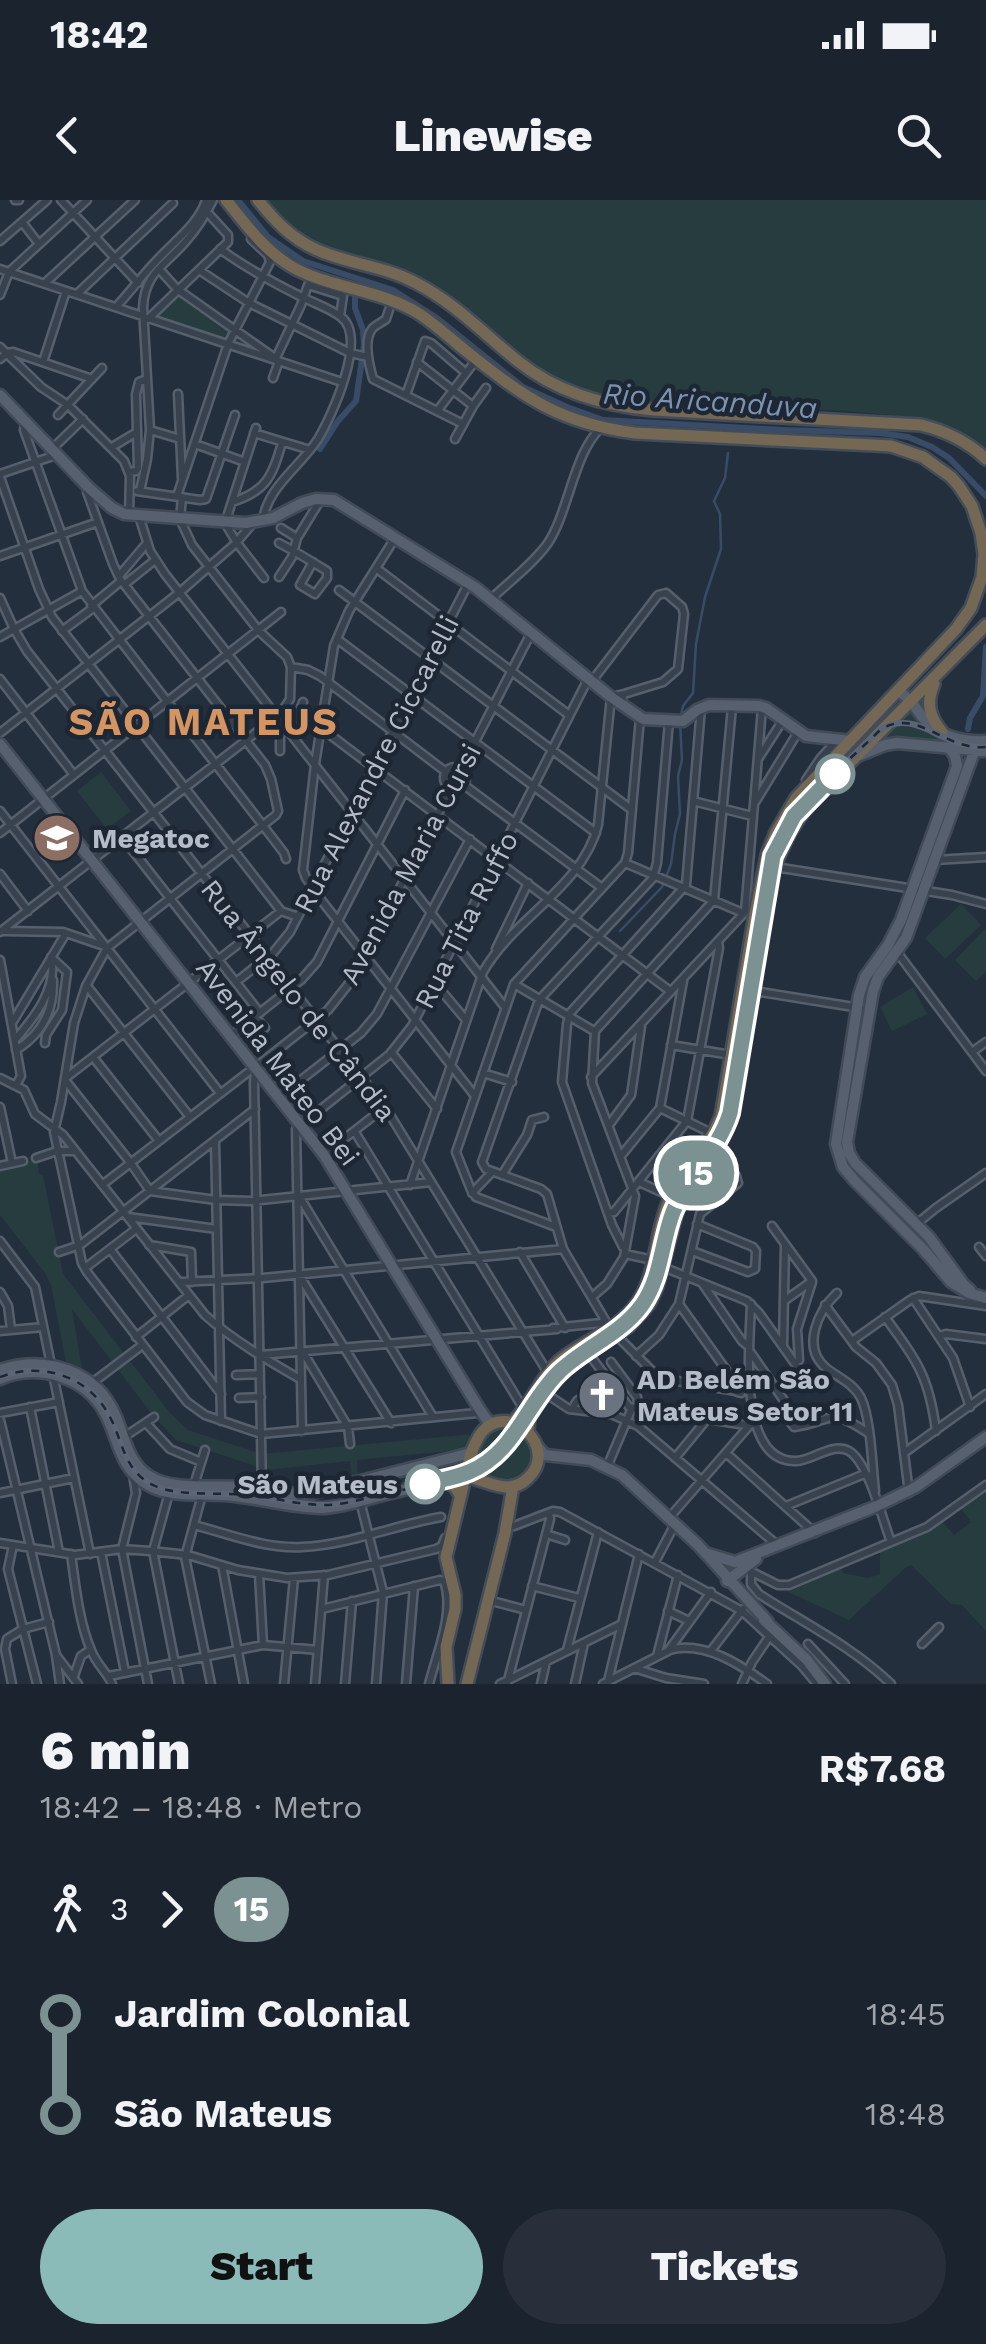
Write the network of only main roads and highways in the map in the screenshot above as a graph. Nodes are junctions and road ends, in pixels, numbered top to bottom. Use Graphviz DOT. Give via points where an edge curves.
graph roads {
  1 [pos="216,200"];
  2 [pos="258,200"];
  3 [pos="0,394"];
  4 [pos="986,459"];
  5 [pos="985,548"];
  6 [pos="986,626"];
  7 [pos="938,676"];
  8 [pos="897,691"];
  9 [pos="912,701"];
  10 [pos="868,723"];
  11 [pos="942,732"];
  12 [pos="851,741"];
  13 [pos="880,741"];
  14 [pos="0,746"];
  15 [pos="950,748"];
  16 [pos="978,750"];
  17 [pos="770,864"];
  18 [pos="917,890"];
  19 [pos="755,913"];
  20 [pos="862,1009"];
  21 [pos="719,1132"];
  22 [pos="657,1264"];
  23 [pos="986,1296"];
  24 [pos="434,1339"];
  25 [pos="53,1369"];
  26 [pos="0,1370"];
  27 [pos="0,1379"];
  28 [pos="512,1423"];
  29 [pos="494,1424"];
  30 [pos="528,1431"];
  31 [pos="482,1432"];
  32 [pos="986,1439"];
  33 [pos="537,1446"];
  34 [pos="472,1452"];
  35 [pos="537,1462"];
  36 [pos="594,1462"];
  37 [pos="470,1478"];
  38 [pos="444,1480"];
  39 [pos="513,1486"];
  40 [pos="168,1488"];
  41 [pos="194,1488"];
  42 [pos="262,1490"];
  43 [pos="909,1494"];
  44 [pos="244,1496"];
  45 [pos="460,1498"];
  46 [pos="689,1538"];
  47 [pos="731,1565"];
  48 [pos="728,1580"];
  49 [pos="771,1629"];
  50 [pos="448,1684"];
  51 [pos="467,1684"];
  52 [pos="825,1684"];
  1 -- 5 [label="highway" via="296,269 406,306 531,400 587,424 909,451 959,486"];
  2 -- 4 [label="highway" via="302,242 412,280 521,364 583,397 629,408 921,425 966,442"];
  3 -- 12 [label="main road" via="112,508 134,516 268,522 302,503 334,500 469,583 640,718 678,721 709,705 762,706 798,732 830,743"];
  5 -- 8 [label="highway" via="980,587 967,615"];
  6 -- 7 [label="highway"];
  7 -- 9 [label="highway"];
  7 -- 11 [label="highway" via="929,708"];
  8 -- 9 [label="main road"];
  8 -- 10 [label="highway"];
  9 -- 11 [label="main road"];
  9 -- 13 [label="highway"];
  10 -- 12 [label="highway"];
  10 -- 13 [label="highway"];
  11 -- 16 [label="main road"];
  12 -- 17 [label="highway" via="796,798 776,832"];
  13 -- 15 [label="main road"];
  13 -- 17 [label="highway" via="807,806"];
  14 -- 24 [label="main road, Avenida Mateo Bei" via="323,1156"];
  15 -- 16 [label="main road"];
  15 -- 18 [label="main road" via="957,766"];
  16 -- 18 [label="main road"];
  17 -- 19 [label="highway"];
  18 -- 20 [label="main road" via="906,938"];
  18 -- 20 [label="main road" via="865,977"];
  19 -- 21 [label="highway"];
  19 -- 21 [label="highway" via="753,990 734,1106"];
  20 -- 23 [label="main road" via="836,1129 843,1167 938,1247 964,1285"];
  21 -- 22 [label="highway" via="717,1150 680,1200"];
  21 -- 22 [label="highway" via="671,1196"];
  22 -- 28 [label="highway" via="639,1300 548,1373"];
  22 -- 30 [label="highway" via="653,1296 643,1312 562,1371 527,1421"];
  24 -- 29 [label="main road, Avenida Mateo Bei"];
  24 -- 31 [label="main road, Avenida Mateo Bei" via="483,1423"];
  25 -- 26 [label="main road" via="24,1364"];
  25 -- 27 [label="main road"];
  25 -- 40 [label="main road" via="98,1402 132,1472 150,1486"];
  25 -- 40 [label="main road" via="91,1384 111,1406 131,1458"];
  28 -- 29 [label="highway"];
  28 -- 30 [label="highway"];
  29 -- 31 [label="highway"];
  30 -- 33 [label="highway"];
  31 -- 34 [label="highway"];
  32 -- 43 [label="main road"];
  32 -- 43 [label="main road"];
  33 -- 35 [label="highway"];
  33 -- 36 [label="main road" via="545,1455"];
  34 -- 37 [label="highway"];
  34 -- 42 [label="main road" via="321,1492"];
  35 -- 36 [label="main road"];
  35 -- 39 [label="highway" via="528,1479"];
  36 -- 46 [label="main road" via="626,1479"];
  37 -- 38 [label="main road"];
  37 -- 39 [label="highway"];
  37 -- 45 [label="highway"];
  38 -- 44 [label="main road" via="333,1507"];
  38 -- 45 [label="highway"];
  39 -- 51 [label="highway"];
  40 -- 41 [label="main road"];
  40 -- 41 [label="main road"];
  41 -- 42 [label="main road"];
  41 -- 44 [label="main road"];
  42 -- 44 [label="main road"];
  43 -- 47 [label="main road"];
  45 -- 50 [label="highway" via="446,1558 455,1595"];
  46 -- 47 [label="main road"];
  46 -- 47 [label="main road"];
  47 -- 48 [label="main road"];
  47 -- 48 [label="main road"];
  48 -- 49 [label="main road"];
  48 -- 49 [label="main road" via="742,1605"];
  49 -- 52 [label="main road"];
}
